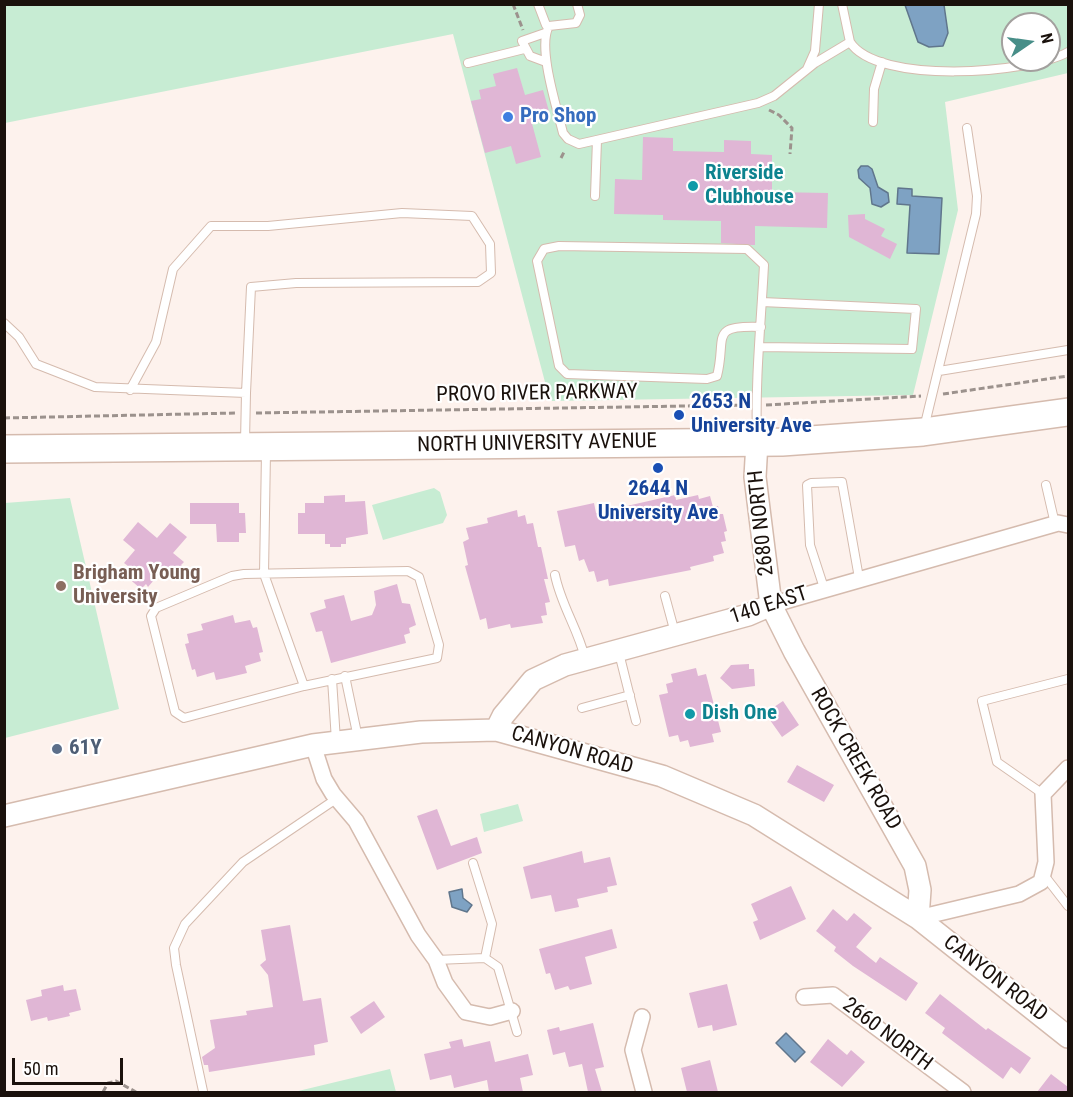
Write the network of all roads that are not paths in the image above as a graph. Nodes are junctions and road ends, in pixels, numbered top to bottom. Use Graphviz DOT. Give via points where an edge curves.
graph roads {
  1 [pos="538,4"];
  2 [pos="577,4"];
  3 [pos="819,4"];
  4 [pos="842,4"];
  5 [pos="548,29"];
  6 [pos="850,42"];
  7 [pos="524,49"];
  8 [pos="1068,52"];
  9 [pos="546,62"];
  10 [pos="882,62"];
  11 [pos="468,63"];
  12 [pos="806,70"];
  13 [pos="873,122"];
  14 [pos="967,128"];
  15 [pos="597,140"];
  16 [pos="595,196"];
  17 [pos="762,302"];
  18 [pos="4,323"];
  19 [pos="761,327"];
  20 [pos="760,347"];
  21 [pos="1068,350"];
  22 [pos="939,371"];
  23 [pos="130,390"];
  24 [pos="246,393"];
  25 [pos="1068,412"];
  26 [pos="923,432"];
  27 [pos="757,442"];
  28 [pos="256,447"];
  29 [pos="4,449"];
  30 [pos="1046,485"];
  31 [pos="1062,524"];
  32 [pos="264,574"];
  33 [pos="555,575"];
  34 [pos="860,578"];
  35 [pos="824,588"];
  36 [pos="665,596"];
  37 [pos="771,605"];
  38 [pos="676,634"];
  39 [pos="618,650"];
  40 [pos="585,660"];
  41 [pos="345,676"];
  42 [pos="332,679"];
  43 [pos="1068,679"];
  44 [pos="304,686"];
  45 [pos="630,695"];
  46 [pos="582,708"];
  47 [pos="636,721"];
  48 [pos="496,730"];
  49 [pos="358,739"];
  50 [pos="336,742"];
  51 [pos="312,745"];
  52 [pos="1068,768"];
  53 [pos="1043,794"];
  54 [pos="336,799"];
  55 [pos="4,816"];
  56 [pos="473,863"];
  57 [pos="1043,874"];
  58 [pos="1068,906"];
  59 [pos="918,918"];
  60 [pos="485,958"];
  61 [pos="436,960"];
  62 [pos="804,997"];
  63 [pos="512,1011"];
  64 [pos="642,1017"];
  65 [pos="517,1032"];
  66 [pos="1068,1037"];
  67 [pos="203,1091"];
  68 [pos="644,1092"];
  69 [pos="963,1092"];
  1 -- 5 [label="lane"];
  2 -- 5 [label="lane" via="582,22"];
  3 -- 12 [label="lane" via="815,51"];
  4 -- 6 [label="lane"];
  5 -- 7 [label="lane" via="522,41"];
  5 -- 9 [label="lane"];
  6 -- 10 [label="lane"];
  6 -- 12 [label="lane"];
  7 -- 9 [label="lane" via="533,58"];
  7 -- 11 [label="lane"];
  8 -- 10 [label="lane" via="1032,66 979,72"];
  9 -- 15 [label="lane" via="563,133 579,144"];
  10 -- 13 [label="lane" via="874,89"];
  12 -- 15 [label="lane" via="766,100"];
  14 -- 22 [label="lane" via="976,214"];
  15 -- 16 [label="lane"];
  17 -- 19 [label="lane"];
  17 -- 19 [label="lane" via="764,265 747,249 559,246 544,249 537,261 559,366 567,374 707,379 717,376 724,332 736,326"];
  17 -- 20 [label="lane" via="916,309 912,349"];
  18 -- 23 [label="lane" via="36,364 95,387"];
  19 -- 20 [label="lane"];
  20 -- 27 [label="lane"];
  21 -- 22 [label="lane"];
  22 -- 26 [label="lane"];
  23 -- 24 [label="lane"];
  23 -- 24 [label="lane" via="156,342 173,268 211,226 268,226 402,213 472,216 489,244 491,273 478,282 296,283 251,287"];
  24 -- 28 [label="lane" via="245,413"];
  25 -- 26 [label="highway, NORTH UNIVERSITY AVENUE"];
  26 -- 27 [label="highway, NORTH UNIVERSITY AVENUE"];
  27 -- 28 [label="highway, NORTH UNIVERSITY AVENUE"];
  27 -- 37 [label="main road, 2680 NORTH" via="754,477"];
  28 -- 29 [label="highway, NORTH UNIVERSITY AVENUE"];
  28 -- 32 [label="lane"];
  30 -- 31 [label="lane"];
  31 -- 34 [label="street, 140 EAST"];
  32 -- 41 [label="lane" via="408,571 419,577 439,645 438,658"];
  32 -- 44 [label="lane"];
  32 -- 44 [label="lane" via="232,576 156,608 151,616 176,712 184,718"];
  33 -- 40 [label="lane"];
  34 -- 35 [label="street, 140 EAST"];
  34 -- 35 [label="lane" via="842,482 812,483 807,485 810,544"];
  35 -- 37 [label="street, 140 EAST"];
  36 -- 38 [label="lane"];
  37 -- 38 [label="main road, 140 EAST"];
  37 -- 59 [label="main road, ROCK CREEK ROAD" via="915,866 920,890"];
  38 -- 39 [label="main road, 140 EAST"];
  39 -- 40 [label="main road, 140 EAST"];
  39 -- 45 [label="lane"];
  40 -- 48 [label="main road, 140 EAST" via="533,680"];
  41 -- 42 [label="lane"];
  41 -- 49 [label="lane"];
  42 -- 44 [label="lane"];
  42 -- 50 [label="lane"];
  43 -- 53 [label="lane" via="982,701 997,762"];
  45 -- 46 [label="lane"];
  45 -- 47 [label="lane"];
  48 -- 49 [label="main road, CANYON ROAD"];
  48 -- 59 [label="main road, CANYON ROAD" via="662,776 754,815"];
  49 -- 50 [label="main road, CANYON ROAD"];
  50 -- 51 [label="main road, CANYON ROAD"];
  51 -- 54 [label="street"];
  51 -- 55 [label="main road, CANYON ROAD"];
  52 -- 53 [label="street"];
  53 -- 57 [label="street"];
  54 -- 61 [label="street" via="356,821"];
  54 -- 67 [label="lane" via="243,862 185,924 174,948"];
  56 -- 60 [label="lane" via="492,924"];
  57 -- 58 [label="lane"];
  57 -- 59 [label="street" via="1041,882 1019,894"];
  59 -- 66 [label="main road, CANYON ROAD"];
  60 -- 61 [label="lane"];
  60 -- 63 [label="lane" via="498,967"];
  61 -- 63 [label="street" via="445,983 466,1012 490,1017"];
  62 -- 69 [label="street, 2660 NORTH" via="833,995"];
  63 -- 65 [label="lane"];
  64 -- 68 [label="street" via="633,1050"];
}
